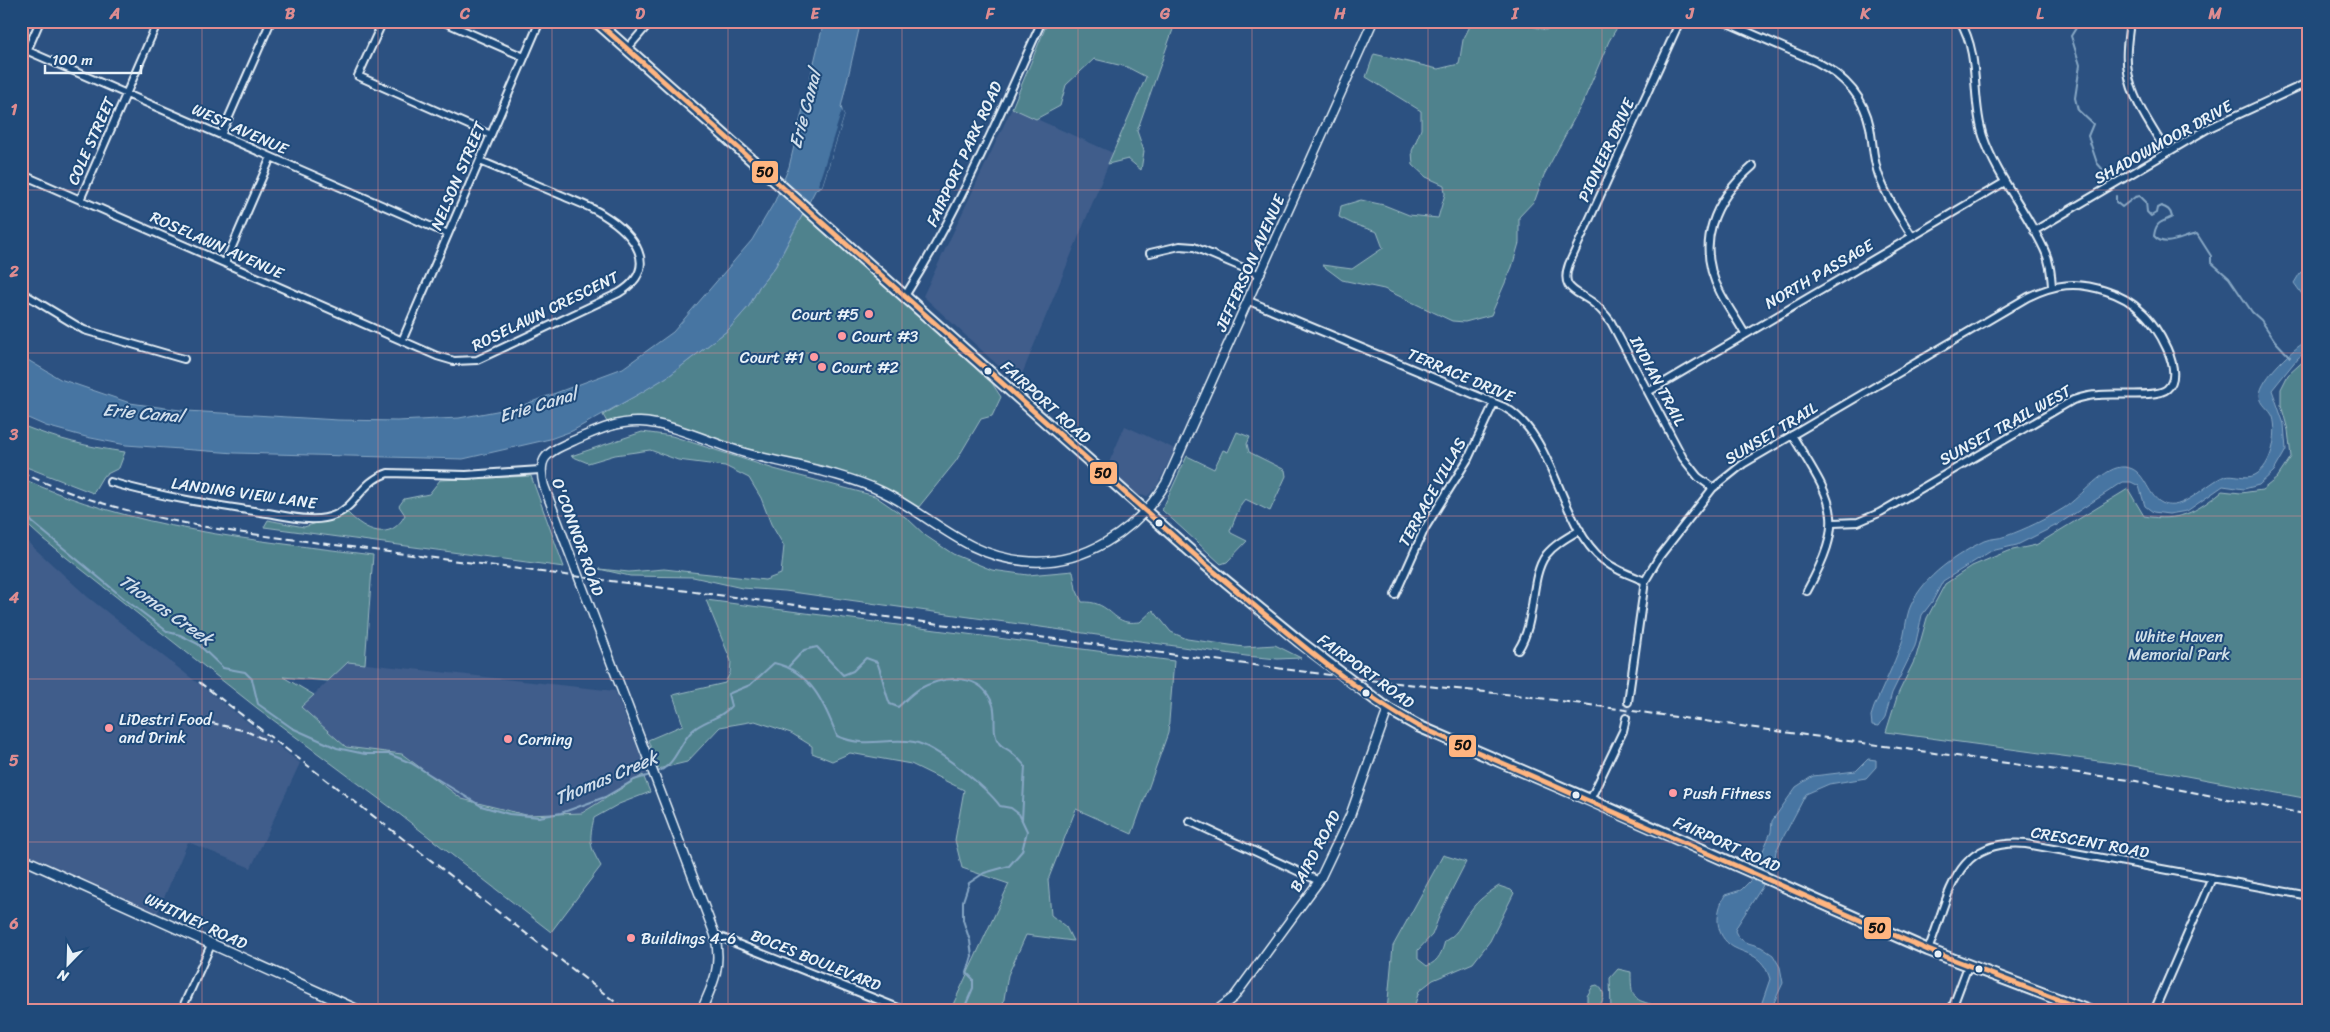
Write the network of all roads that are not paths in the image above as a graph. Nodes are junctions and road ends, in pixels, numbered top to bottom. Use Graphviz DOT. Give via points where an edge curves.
graph roads {
  1 [pos="40,21"];
  2 [pos="158,21"];
  3 [pos="271,21"];
  4 [pos="383,21"];
  5 [pos="442,21"];
  6 [pos="540,21"];
  7 [pos="596,21"];
  8 [pos="651,21"];
  9 [pos="1042,21"];
  10 [pos="1373,21"];
  11 [pos="1680,21"];
  12 [pos="1724,21"];
  13 [pos="1960,21"];
  14 [pos="2130,21"];
  15 [pos="24,49"];
  16 [pos="627,49"];
  17 [pos="524,57"];
  18 [pos="2309,82"];
  19 [pos="127,94"];
  20 [pos="221,135"];
  21 [pos="491,135"];
  22 [pos="2167,153"];
  23 [pos="271,158"];
  24 [pos="480,161"];
  25 [pos="1753,166"];
  26 [pos="21,174"];
  27 [pos="2005,182"];
  28 [pos="80,200"];
  29 [pos="2034,231"];
  30 [pos="448,234"];
  31 [pos="1912,236"];
  32 [pos="1150,253"];
  33 [pos="225,263"];
  34 [pos="1260,275"];
  35 [pos="2052,286"];
  36 [pos="1573,291"];
  37 [pos="21,292"];
  38 [pos="905,296"];
  39 [pos="1249,301"];
  40 [pos="1745,334"];
  41 [pos="402,341"];
  42 [pos="184,359"];
  43 [pos="1648,392"];
  44 [pos="1494,403"];
  45 [pos="1792,435"];
  46 [pos="540,470"];
  47 [pos="110,482"];
  48 [pos="1713,488"];
  49 [pos="1145,511"];
  50 [pos="1833,523"];
  51 [pos="1580,530"];
  52 [pos="1645,581"];
  53 [pos="1806,591"];
  54 [pos="1395,595"];
  55 [pos="1518,650"];
  56 [pos="1628,702"];
  57 [pos="1388,709"];
  58 [pos="1626,718"];
  59 [pos="1590,800"];
  60 [pos="1189,822"];
  61 [pos="21,858"];
  62 [pos="2212,878"];
  63 [pos="1319,880"];
  64 [pos="2309,896"];
  65 [pos="715,935"];
  66 [pos="211,945"];
  67 [pos="1928,950"];
  68 [pos="1968,966"];
  69 [pos="2309,1007"];
  70 [pos="181,1011"];
  71 [pos="360,1011"];
  72 [pos="701,1011"];
  73 [pos="906,1011"];
  74 [pos="1216,1011"];
  75 [pos="1951,1011"];
  76 [pos="2089,1011"];
  77 [pos="2154,1011"];
  78 [pos="2296,1011"];
  1 -- 15 [label="street"];
  2 -- 19 [label="street, COLE STREET"];
  3 -- 20 [label="street"];
  4 -- 21 [label="street" via="358,76"];
  5 -- 17 [label="street"];
  6 -- 17 [label="street, NELSON STREET"];
  7 -- 16 [label="main road, FAIRPORT ROAD"];
  8 -- 16 [label="street"];
  9 -- 38 [label="street, FAIRPORT PARK ROAD" via="968,184"];
  10 -- 34 [label="street, JEFFERSON AVENUE"];
  11 -- 36 [label="street, PIONEER DRIVE" via="1569,264 1566,276"];
  12 -- 31 [label="street" via="1817,62 1838,74 1849,85 1867,115 1872,150 1883,187"];
  13 -- 27 [label="street" via="1973,59 1982,133"];
  14 -- 22 [label="street" via="2126,49 2129,80"];
  15 -- 19 [label="street, WEST AVENUE"];
  16 -- 38 [label="main road, FAIRPORT ROAD"];
  17 -- 21 [label="street, NELSON STREET"];
  18 -- 22 [label="street, SHADOWMOOR DRIVE" via="2209,128"];
  19 -- 20 [label="street, WEST AVENUE"];
  19 -- 28 [label="street, COLE STREET"];
  20 -- 23 [label="street, WEST AVENUE"];
  21 -- 24 [label="street, NELSON STREET"];
  22 -- 29 [label="street, SHADOWMOOR DRIVE"];
  23 -- 30 [label="street, WEST AVENUE"];
  23 -- 33 [label="street"];
  24 -- 30 [label="street, NELSON STREET"];
  24 -- 41 [label="street, ROSELAWN CRESCENT" via="602,214 629,235 637,246 641,260 637,276 619,293 477,360 443,358"];
  25 -- 40 [label="street" via="1721,201 1712,221 1709,246 1718,287"];
  26 -- 28 [label="street, ROSELAWN AVENUE"];
  27 -- 29 [label="street"];
  27 -- 31 [label="street, NORTH PASSAGE"];
  28 -- 33 [label="street, ROSELAWN AVENUE"];
  29 -- 35 [label="street" via="2048,259"];
  30 -- 41 [label="street, NELSON STREET"];
  31 -- 40 [label="street, NORTH PASSAGE"];
  32 -- 34 [label="street" via="1180,246 1194,247"];
  33 -- 41 [label="street, ROSELAWN AVENUE"];
  34 -- 39 [label="street, JEFFERSON AVENUE"];
  35 -- 45 [label="street, SUNSET TRAIL"];
  35 -- 50 [label="street, SUNSET TRAIL WEST" via="2078,285 2106,291 2142,312 2161,337 2170,359 2173,377 2166,390 2093,395 2073,400 1879,513 1858,522"];
  36 -- 43 [label="street, INDIAN TRAIL" via="1599,308 1611,322"];
  37 -- 42 [label="street" via="84,330"];
  38 -- 49 [label="main road, FAIRPORT ROAD"];
  39 -- 44 [label="street, TERRACE DRIVE"];
  39 -- 49 [label="street, JEFFERSON AVENUE" via="1166,483"];
  40 -- 43 [label="street, NORTH PASSAGE"];
  43 -- 48 [label="street, INDIAN TRAIL" via="1683,458 1698,477"];
  44 -- 51 [label="street, TERRACE DRIVE" via="1518,416 1527,426"];
  44 -- 54 [label="street, TERRACE VILLAS" via="1468,459 1425,528"];
  45 -- 48 [label="street, SUNSET TRAIL" via="1743,464"];
  45 -- 50 [label="street" via="1824,489"];
  46 -- 47 [label="street, LANDING VIEW LANE" via="466,475 388,473 365,485 336,515 312,519 187,502"];
  46 -- 49 [label="street, O'CONNOR ROAD" via="544,457 550,452 591,433 621,423 651,423 867,486 895,499 981,552 1024,562 1044,562 1091,550 1118,535"];
  46 -- 65 [label="street, O'CONNOR ROAD" via="577,576"];
  48 -- 52 [label="street, SUNSET TRAIL" via="1659,557"];
  49 -- 57 [label="main road, FAIRPORT ROAD" via="1267,617"];
  50 -- 53 [label="street" via="1824,557"];
  51 -- 52 [label="street, TERRACE DRIVE" via="1602,560"];
  51 -- 55 [label="street" via="1551,550 1542,563 1525,639"];
  52 -- 56 [label="street, SUNSET TRAIL"];
  57 -- 59 [label="main road, FAIRPORT ROAD" via="1432,733"];
  57 -- 63 [label="street, BAIRD ROAD" via="1350,816"];
  58 -- 59 [label="street"];
  59 -- 67 [label="main road, FAIRPORT ROAD"];
  60 -- 63 [label="street"];
  61 -- 66 [label="main road, WHITNEY ROAD"];
  62 -- 64 [label="street, CRESCENT ROAD"];
  62 -- 67 [label="street, CRESCENT ROAD" via="2026,844 2007,843 1989,847 1970,858 1958,873"];
  62 -- 77 [label="street"];
  63 -- 74 [label="street, BAIRD ROAD" via="1234,997"];
  65 -- 72 [label="street, O'CONNOR ROAD" via="719,956 716,973"];
  65 -- 73 [label="street, BOCES BOULEVARD"];
  66 -- 70 [label="street"];
  66 -- 71 [label="main road, WHITNEY ROAD"];
  67 -- 68 [label="main road, FAIRPORT ROAD"];
  68 -- 75 [label="street"];
  68 -- 76 [label="main road, FAIRPORT ROAD"];
  69 -- 78 [label="street"];
}
